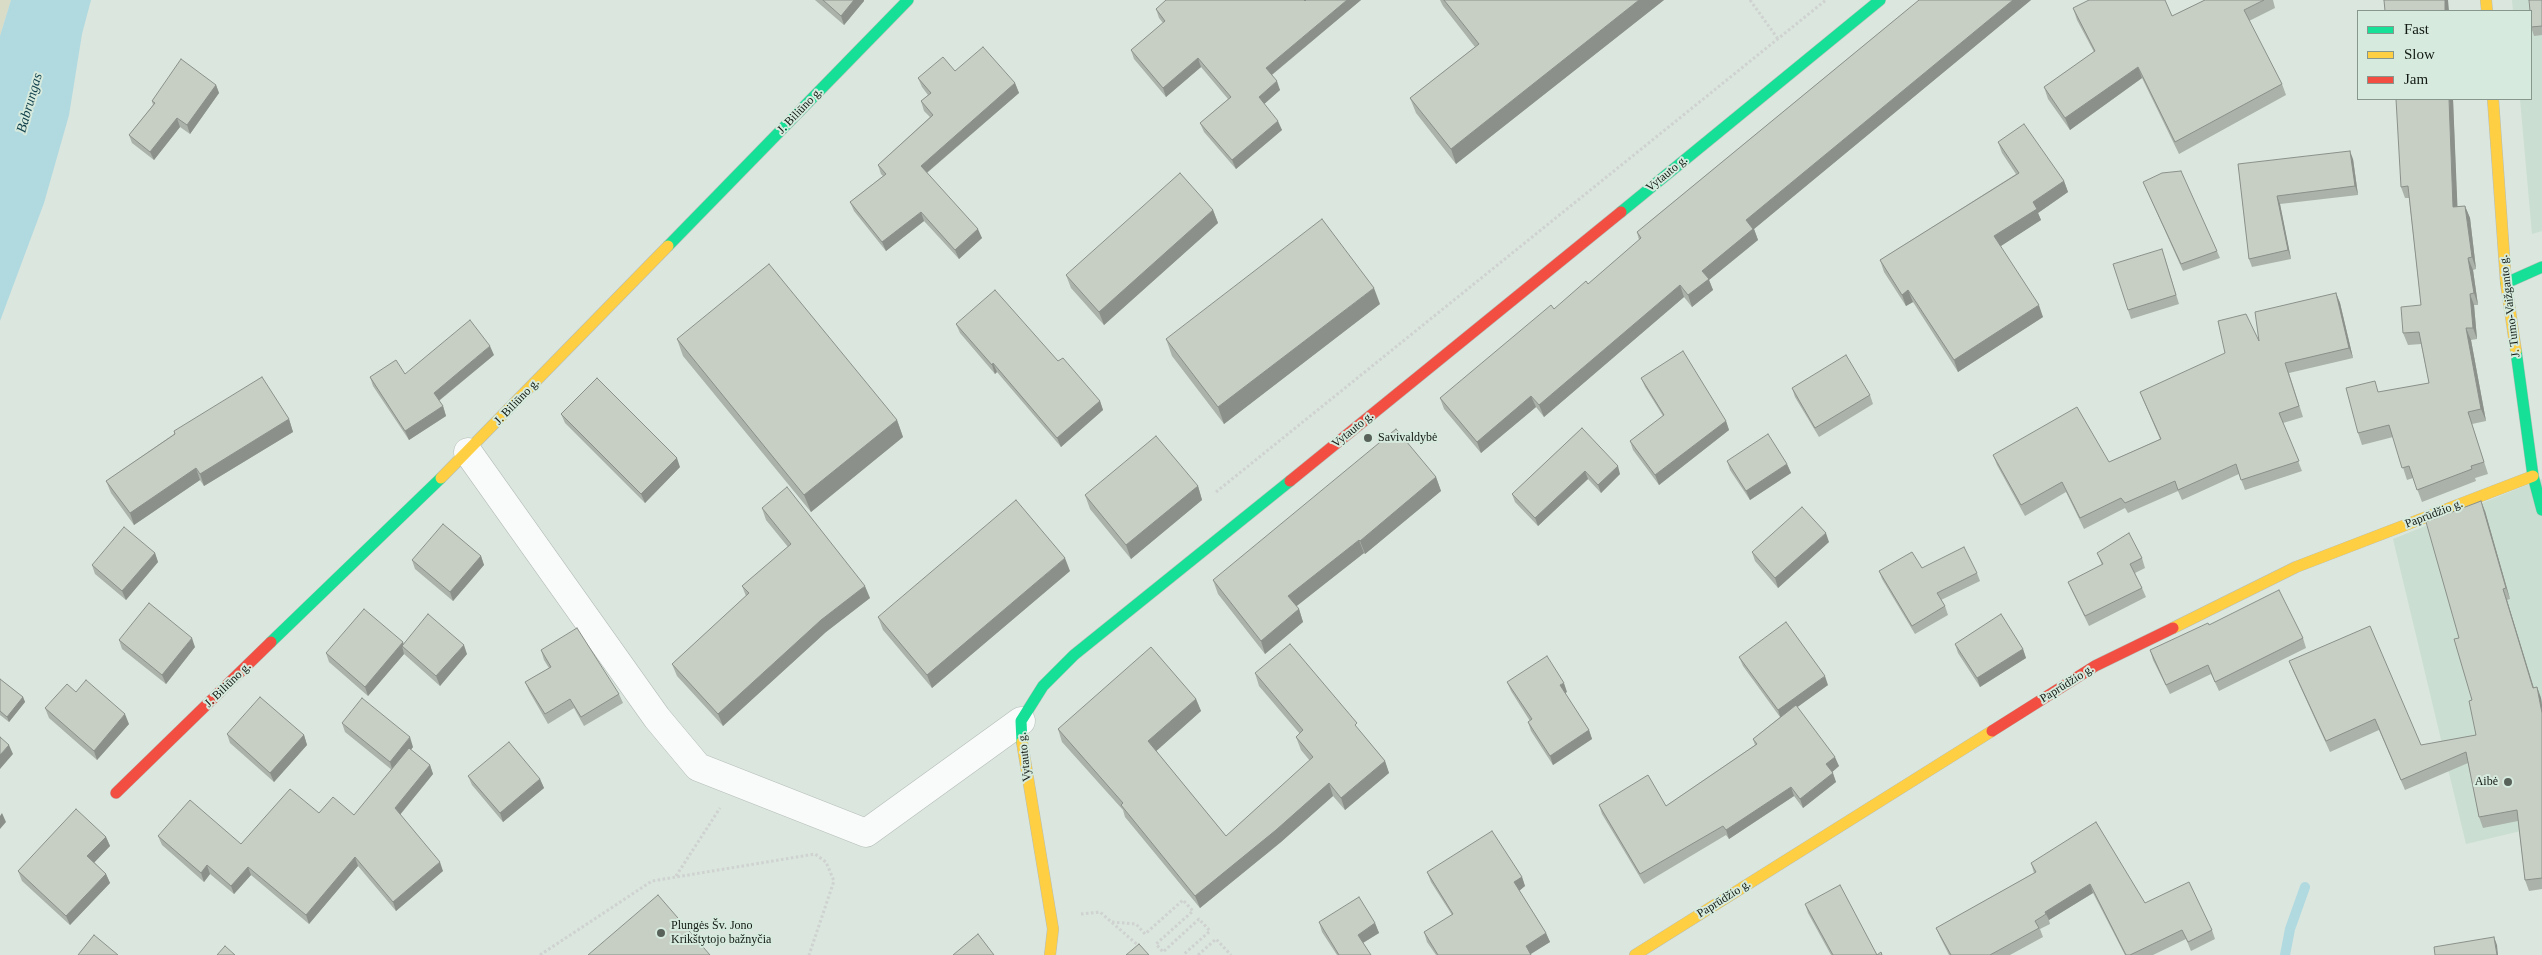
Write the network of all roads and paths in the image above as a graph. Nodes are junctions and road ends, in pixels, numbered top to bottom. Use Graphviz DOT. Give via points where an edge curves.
graph roads {
  1 [pos="908,0"];
  2 [pos="1750,0"];
  3 [pos="1826,0"];
  4 [pos="1880,0"];
  5 [pos="1778,39"];
  6 [pos="2493,100"];
  7 [pos="2542,267"];
  8 [pos="2506,283"];
  9 [pos="468,452"];
  10 [pos="2533,476"];
  11 [pos="1216,492"];
  12 [pos="2542,510"];
  13 [pos="1021,721"];
  14 [pos="736,782"];
  15 [pos="116,793"];
  16 [pos="675,877"];
  17 [pos="1051,917"];
  18 [pos="1112,922"];
  19 [pos="1142,949"];
  20 [pos="540,955"];
  21 [pos="808,955"];
  22 [pos="1050,955"];
  23 [pos="1184,955"];
  24 [pos="1198,955"];
  25 [pos="1231,955"];
  26 [pos="1635,955"];
  1 -- 9 [label="street, J. Biliūno g."];
  2 -- 5 [label="path"];
  3 -- 5 [label="path"];
  4 -- 13 [label="street, Vytauto g." via="1452,351 1074,654 1042,686"];
  5 -- 11 [label="path"];
  6 -- 8 [label="street, J. Tumo-Vaižganto g."];
  7 -- 8 [label="street"];
  8 -- 10 [label="street, J. Tumo-Vaižganto g."];
  9 -- 14 [label="street" via="657,718 698,767"];
  9 -- 15 [label="street, J. Biliūno g."];
  10 -- 12 [label="street, J. Tumo-Vaižganto g."];
  10 -- 26 [label="street, Paprūdžio g." via="2296,567 2095,666"];
  13 -- 14 [label="street" via="866,833"];
  13 -- 17 [label="street, Vytauto g." via="1022,754"];
  14 -- 16 [label="path"];
  16 -- 20 [label="path" via="652,881"];
  16 -- 21 [label="path" via="815,854 826,862 834,881"];
  17 -- 18 [label="path" via="1100,912"];
  17 -- 22 [label="street, Vytauto g."];
  18 -- 19 [label="path"];
  18 -- 23 [label="path" via="1136,924 1146,934 1183,900 1193,911 1156,944 1163,952 1199,919 1210,931"];
  24 -- 25 [label="path" via="1216,939"];
}
